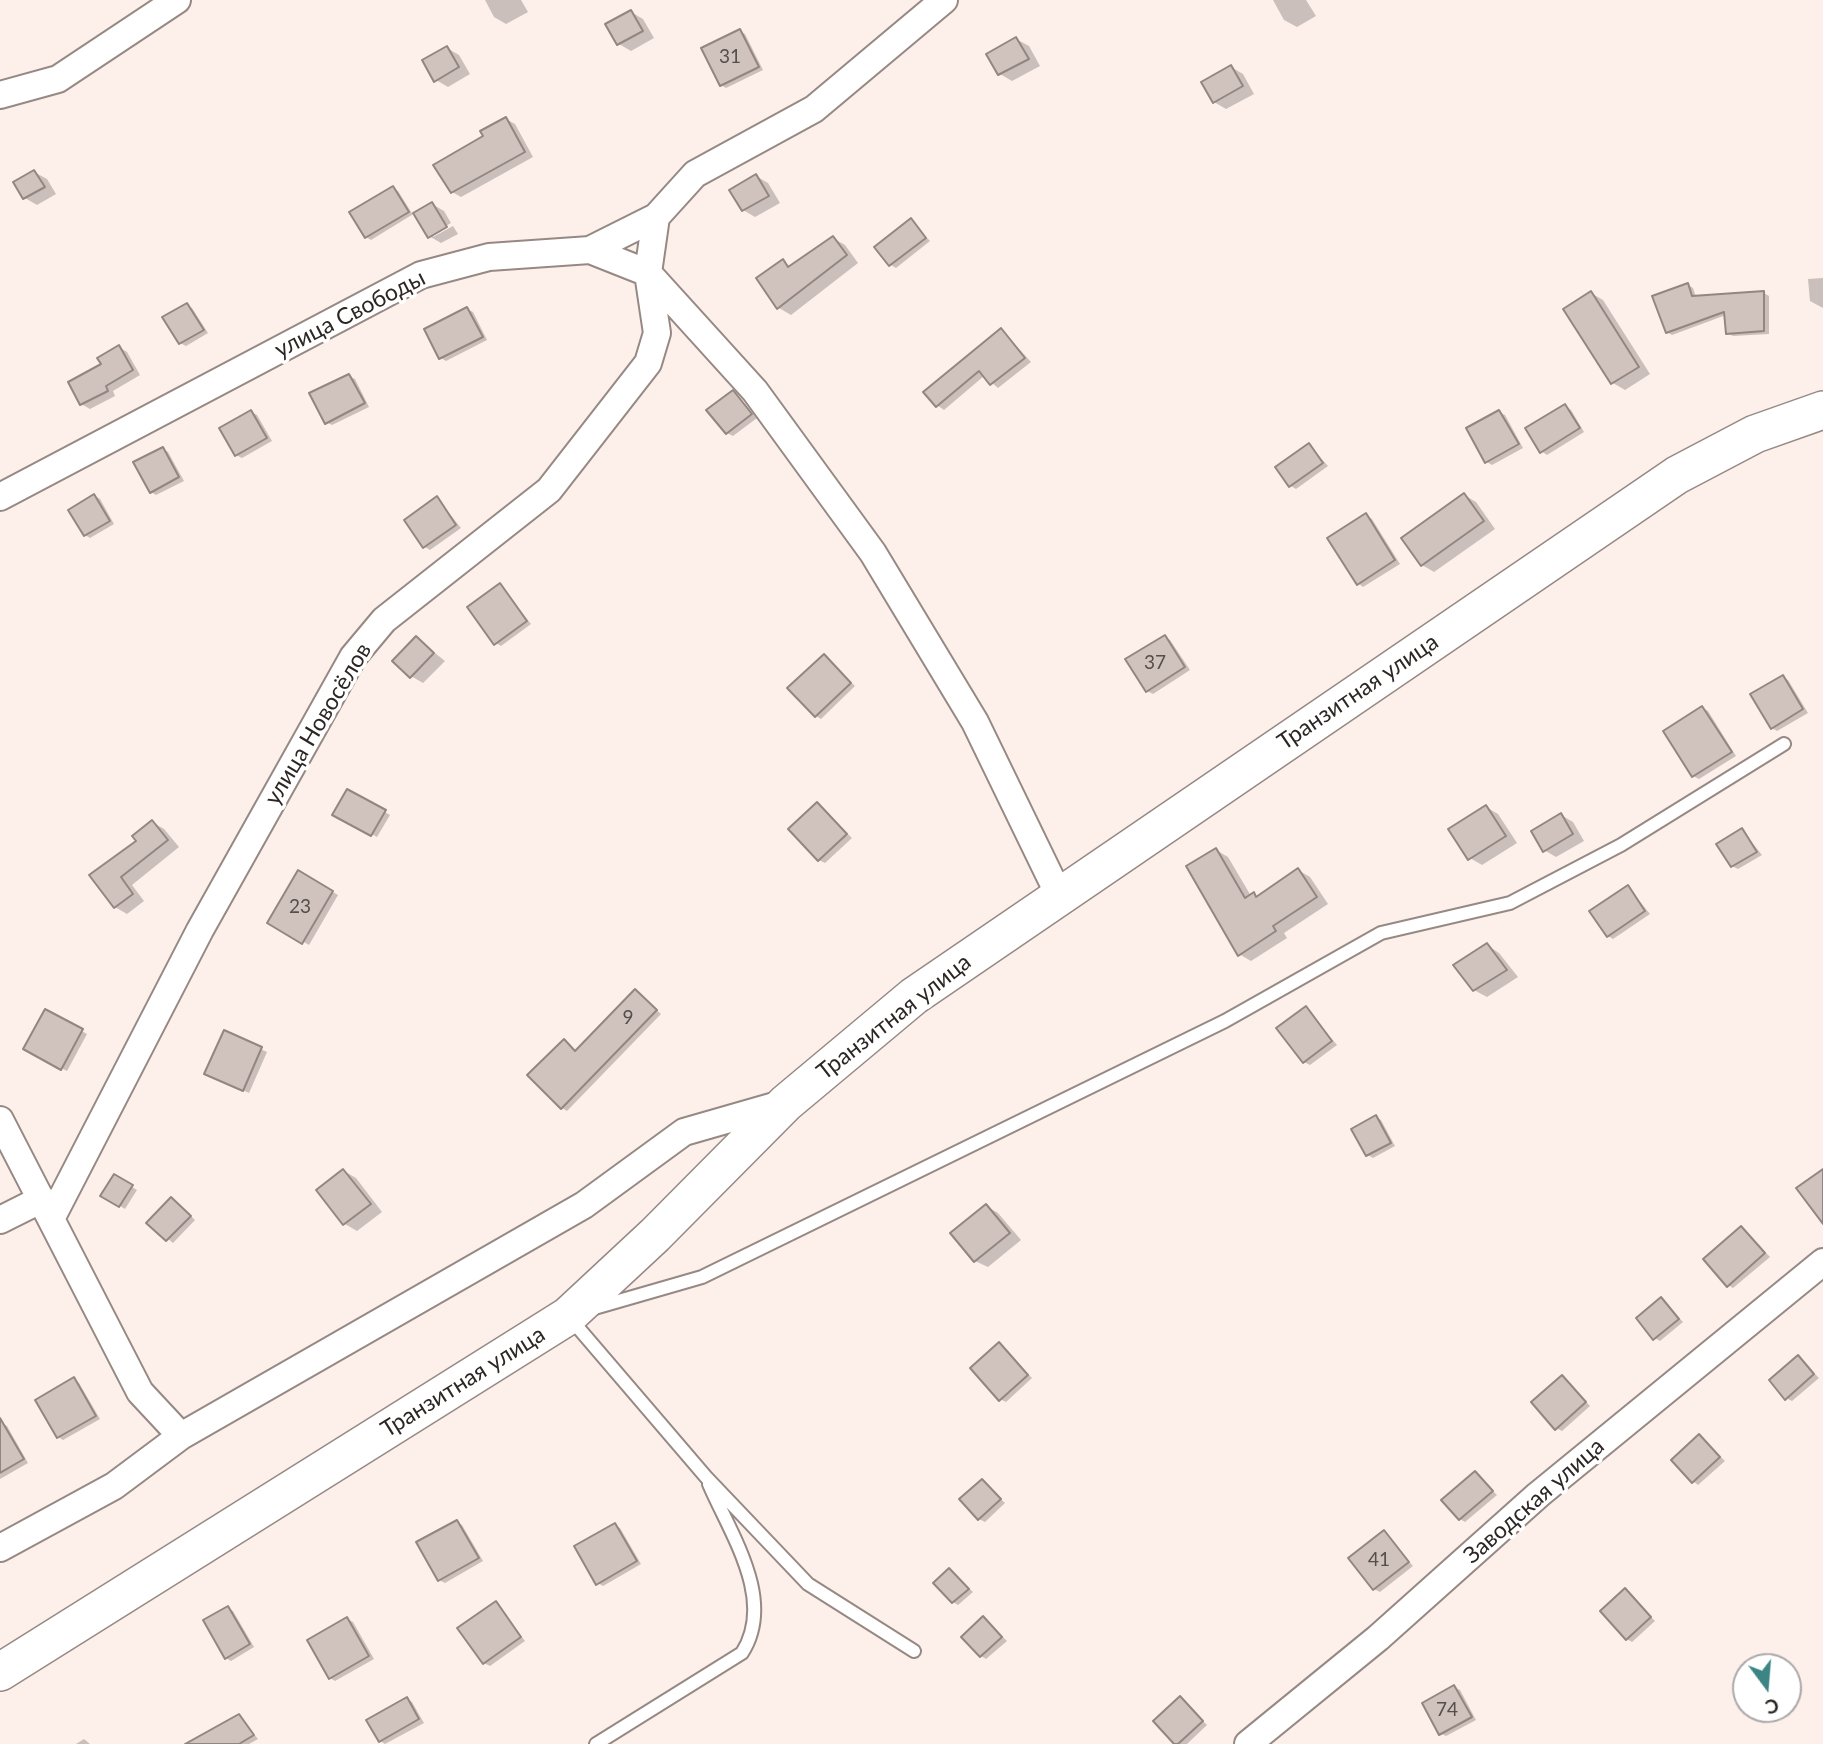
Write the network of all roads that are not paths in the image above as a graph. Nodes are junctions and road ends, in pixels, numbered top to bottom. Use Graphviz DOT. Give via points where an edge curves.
graph roads {
  1 [pos="177,0"];
  2 [pos="944,0"];
  3 [pos="0,95"];
  4 [pos="656,217"];
  5 [pos="590,250"];
  6 [pos="648,273"];
  7 [pos="1823,410"];
  8 [pos="0,497"];
  9 [pos="1784,744"];
  10 [pos="1059,895"];
  11 [pos="786,1103"];
  12 [pos="0,1120"];
  13 [pos="47,1208"];
  14 [pos="0,1220"];
  15 [pos="1823,1262"];
  16 [pos="568,1316"];
  17 [pos="181,1436"];
  18 [pos="706,1477"];
  19 [pos="0,1548"];
  20 [pos="914,1651"];
  21 [pos="0,1672"];
  22 [pos="596,1744"];
  23 [pos="1248,1744"];
  1 -- 3 [label="street" via="58,79"];
  2 -- 4 [label="street, улица Свободы" via="814,109 695,174"];
  4 -- 5 [label="street, улица Свободы"];
  4 -- 6 [label="street, улица Новосёлов"];
  5 -- 6 [label="street"];
  5 -- 8 [label="street, улица Свободы" via="489,257 421,275"];
  6 -- 10 [label="street" via="755,391 873,553 975,722"];
  6 -- 13 [label="street, улица Новосёлов" via="657,333 648,363 549,490 384,620 353,657"];
  7 -- 10 [label="main road, Транзитная улица" via="1755,434 1677,475"];
  9 -- 16 [label="lane" via="1621,845 1510,903 1381,933 1225,1021 702,1277"];
  10 -- 11 [label="main road, Транзитная улица" via="914,996"];
  11 -- 16 [label="main road, Транзитная улица"];
  11 -- 17 [label="street" via="684,1132 584,1205"];
  12 -- 13 [label="street"];
  13 -- 14 [label="street"];
  13 -- 17 [label="street" via="140,1392"];
  15 -- 23 [label="street, Заводская улица" via="1538,1495 1378,1638"];
  16 -- 18 [label="lane"];
  16 -- 21 [label="main road, Транзитная улица"];
  17 -- 19 [label="street" via="114,1486"];
  18 -- 20 [label="lane" via="808,1584"];
  18 -- 22 [label="lane" via="750,1576 755,1614 752,1636 741,1653"];
}
